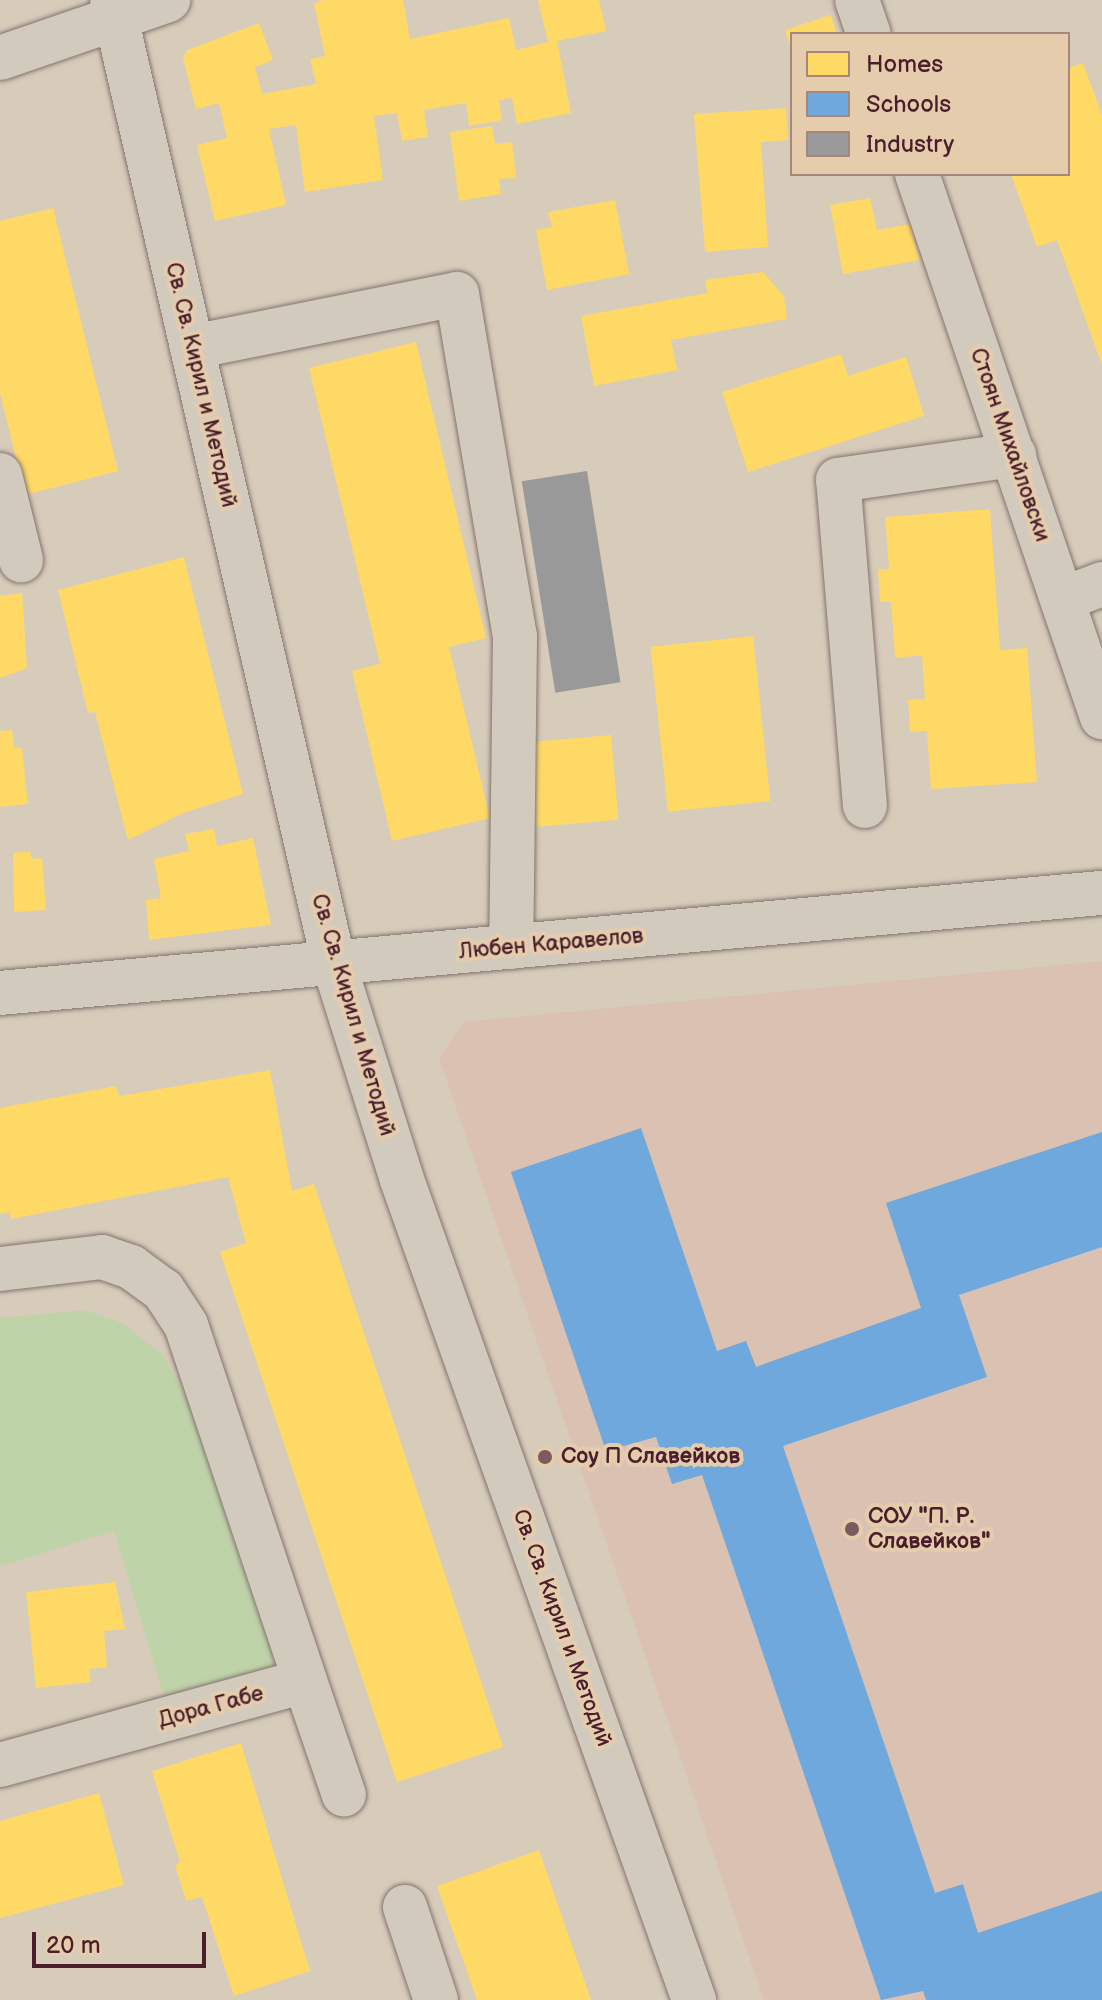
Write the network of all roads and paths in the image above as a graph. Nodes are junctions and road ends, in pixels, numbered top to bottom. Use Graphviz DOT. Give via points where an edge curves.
graph roads {
  1 [pos="168,0"];
  2 [pos="857,0"];
  3 [pos="114,9"];
  4 [pos="868,32"];
  5 [pos="0,58"];
  6 [pos="918,176"];
  7 [pos="192,347"];
  8 [pos="1014,455"];
  9 [pos="0,475"];
  10 [pos="21,560"];
  11 [pos="1082,591"];
  12 [pos="1102,717"];
  13 [pos="865,806"];
  14 [pos="1102,893"];
  15 [pos="511,947"];
  16 [pos="334,964"];
  17 [pos="0,993"];
  18 [pos="0,1269"];
  19 [pos="305,1681"];
  20 [pos="0,1765"];
  21 [pos="344,1795"];
  22 [pos="405,1907"];
  23 [pos="436,2000"];
  24 [pos="694,2000"];
  1 -- 3 [label="street"];
  2 -- 4 [label="street"];
  3 -- 5 [label="street"];
  3 -- 7 [label="street, Св. Св. Кирил и Методий"];
  6 -- 8 [label="street, Стоян Михайловски"];
  7 -- 15 [label="street" via="457,294 515,636"];
  7 -- 16 [label="street, Св. Св. Кирил и Методий"];
  8 -- 11 [label="street, Стоян Михайловски"];
  8 -- 13 [label="street" via="838,480"];
  9 -- 10 [label="street"];
  11 -- 12 [label="street, Стоян Михайловски"];
  14 -- 15 [label="street, Любен Каравелов"];
  15 -- 16 [label="street, Любен Каравелов"];
  16 -- 17 [label="street, Любен Каравелов"];
  16 -- 24 [label="street, Св. Св. Кирил и Методий" via="401,1177"];
  18 -- 19 [label="street" via="102,1257 131,1267 163,1290 186,1325"];
  19 -- 20 [label="street, Дора Габе"];
  19 -- 21 [label="street"];
  22 -- 23 [label="street"];
}
